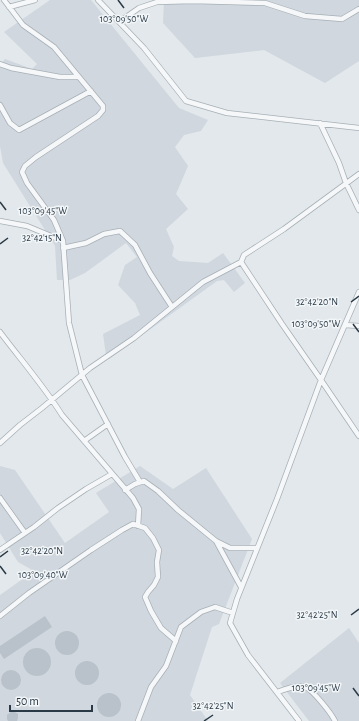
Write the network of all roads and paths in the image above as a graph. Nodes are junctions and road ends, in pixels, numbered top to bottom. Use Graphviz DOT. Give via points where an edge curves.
graph roads {
  1 [pos="4,0"];
  2 [pos="35,0"];
  3 [pos="98,0"];
  4 [pos="9,7"];
  5 [pos="359,9"];
  6 [pos="119,22"];
  7 [pos="0,64"];
  8 [pos="78,76"];
  9 [pos="91,91"];
  10 [pos="0,105"];
  11 [pos="320,123"];
  12 [pos="359,128"];
  13 [pos="359,174"];
  14 [pos="346,183"];
  15 [pos="359,210"];
  16 [pos="0,221"];
  17 [pos="62,241"];
  18 [pos="63,248"];
  19 [pos="241,262"];
  20 [pos="359,292"];
  21 [pos="172,307"];
  22 [pos="345,325"];
  23 [pos="359,326"];
  24 [pos="0,332"];
  25 [pos="82,375"];
  26 [pos="321,380"];
  27 [pos="52,400"];
  28 [pos="108,424"];
  29 [pos="359,436"];
  30 [pos="84,441"];
  31 [pos="0,443"];
  32 [pos="112,474"];
  33 [pos="140,482"];
  34 [pos="125,490"];
  35 [pos="0,498"];
  36 [pos="138,526"];
  37 [pos="26,532"];
  38 [pos="216,541"];
  39 [pos="257,548"];
  40 [pos="0,550"];
  41 [pos="241,587"];
  42 [pos="233,613"];
  43 [pos="0,616"];
  44 [pos="176,641"];
  45 [pos="277,692"];
  46 [pos="138,721"];
  47 [pos="299,721"];
  48 [pos="335,721"];
  1 -- 4 [label="lane"];
  2 -- 4 [label="lane"];
  3 -- 6 [label="lane"];
  4 -- 8 [label="lane" via="23,25 54,47"];
  5 -- 6 [label="lane" via="342,19 305,16 265,2 157,2 139,8"];
  6 -- 11 [label="lane" via="144,48 186,101 227,113"];
  7 -- 8 [label="lane" via="60,77"];
  8 -- 9 [label="lane"];
  9 -- 10 [label="lane" via="19,130 10,123"];
  9 -- 17 [label="lane" via="103,106 98,116 36,157 22,172 54,220"];
  11 -- 12 [label="lane"];
  11 -- 14 [label="lane"];
  13 -- 14 [label="lane"];
  14 -- 15 [label="lane"];
  14 -- 19 [label="lane" via="244,254"];
  16 -- 17 [label="lane" via="27,226"];
  17 -- 18 [label="lane"];
  18 -- 21 [label="lane" via="120,231 135,245"];
  18 -- 25 [label="lane" via="68,323"];
  19 -- 21 [label="lane" via="203,282"];
  19 -- 26 [label="lane"];
  20 -- 22 [label="lane"];
  21 -- 25 [label="lane"];
  22 -- 23 [label="lane"];
  22 -- 26 [label="lane"];
  24 -- 27 [label="lane"];
  25 -- 27 [label="lane"];
  25 -- 28 [label="lane"];
  26 -- 29 [label="lane"];
  26 -- 39 [label="lane"];
  27 -- 30 [label="lane"];
  27 -- 31 [label="lane"];
  28 -- 30 [label="lane"];
  28 -- 33 [label="lane"];
  30 -- 32 [label="lane"];
  32 -- 34 [label="lane"];
  32 -- 37 [label="lane" via="80,493"];
  33 -- 34 [label="lane"];
  33 -- 38 [label="lane" via="144,481 158,491"];
  34 -- 36 [label="lane" via="139,509"];
  35 -- 37 [label="lane"];
  36 -- 43 [label="lane" via="133,524 91,550"];
  36 -- 44 [label="lane" via="145,528 159,550 158,577 145,597 161,628"];
  37 -- 40 [label="lane"];
  38 -- 39 [label="lane" via="230,548"];
  38 -- 41 [label="lane"];
  39 -- 41 [label="lane"];
  41 -- 42 [label="lane"];
  42 -- 44 [label="lane" via="215,607 201,612 181,627"];
  42 -- 45 [label="lane" via="230,623 248,655"];
  44 -- 46 [label="lane" via="166,666 151,687"];
  45 -- 47 [label="lane"];
  45 -- 48 [label="lane" via="307,687"];
}
